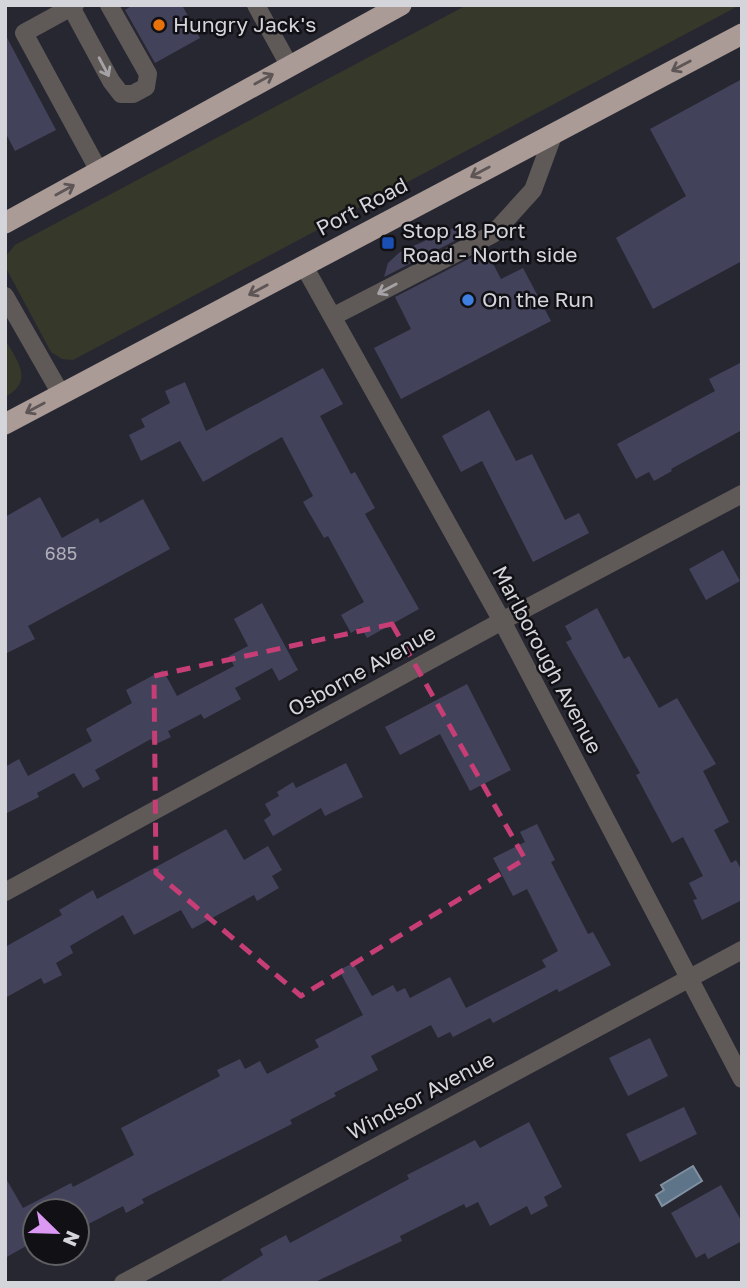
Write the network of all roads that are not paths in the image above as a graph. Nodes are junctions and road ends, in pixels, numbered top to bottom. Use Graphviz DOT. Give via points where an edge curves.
graph roads {
  1 [pos="109,5"];
  2 [pos="256,5"];
  3 [pos="401,5"];
  4 [pos="73,6"];
  5 [pos="742,34"];
  6 [pos="289,65"];
  7 [pos="554,132"];
  8 [pos="99,171"];
  9 [pos="5,223"];
  10 [pos="304,266"];
  11 [pos="5,296"];
  12 [pos="334,316"];
  13 [pos="61,394"];
  14 [pos="5,424"];
  15 [pos="742,494"];
  16 [pos="502,621"];
  17 [pos="5,892"];
  18 [pos="742,950"];
  19 [pos="688,978"];
  20 [pos="742,1079"];
  21 [pos="123,1283"];
  4 -- 1 [label="street, one-way" via="111,81 121,94 133,94 146,87 148,74"];
  2 -- 6 [label="street"];
  3 -- 6 [label="highway"];
  4 -- 8 [label="street" via="24,33"];
  5 -- 7 [label="highway, Port Road, one-way"];
  8 -- 6 [label="highway, one-way"];
  7 -- 10 [label="highway, Port Road, one-way"];
  7 -- 12 [label="street, one-way" via="533,190 493,233"];
  9 -- 8 [label="highway, one-way"];
  10 -- 12 [label="street, Marlborough Avenue"];
  10 -- 13 [label="highway, Port Road, one-way"];
  11 -- 13 [label="street"];
  12 -- 16 [label="street, Marlborough Avenue"];
  13 -- 14 [label="highway, Port Road, one-way"];
  15 -- 16 [label="street, Osborne Avenue"];
  16 -- 17 [label="street, Osborne Avenue"];
  16 -- 19 [label="street, Marlborough Avenue"];
  18 -- 19 [label="street, Windsor Avenue"];
  19 -- 20 [label="street, Marlborough Avenue"];
  19 -- 21 [label="street, Windsor Avenue"];
}
